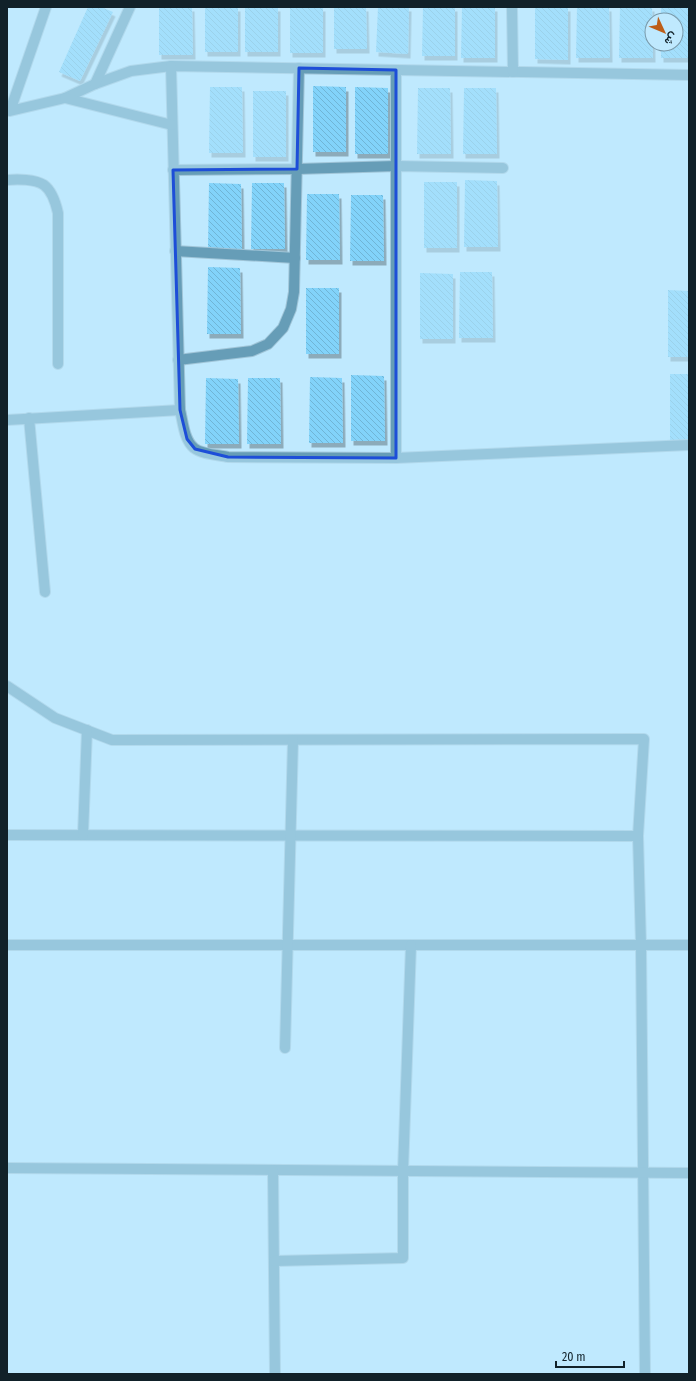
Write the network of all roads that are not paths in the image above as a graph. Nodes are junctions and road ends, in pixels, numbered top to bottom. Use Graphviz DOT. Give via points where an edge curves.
graph roads {
  1 [pos="46,7"];
  2 [pos="130,7"];
  3 [pos="512,7"];
  4 [pos="171,66"];
  5 [pos="299,68"];
  6 [pos="396,70"];
  7 [pos="513,72"];
  8 [pos="689,75"];
  9 [pos="95,84"];
  10 [pos="65,98"];
  11 [pos="8,111"];
  12 [pos="172,124"];
  13 [pos="396,166"];
  14 [pos="503,168"];
  15 [pos="173,170"];
  16 [pos="297,170"];
  17 [pos="7,180"];
  18 [pos="175,251"];
  19 [pos="295,258"];
  20 [pos="178,360"];
  21 [pos="58,364"];
  22 [pos="180,410"];
  23 [pos="29,418"];
  24 [pos="7,420"];
  25 [pos="689,446"];
  26 [pos="396,458"];
  27 [pos="45,592"];
  28 [pos="7,686"];
  29 [pos="87,730"];
  30 [pos="294,740"];
  31 [pos="7,835"];
  32 [pos="83,835"];
  33 [pos="290,835"];
  34 [pos="638,836"];
  35 [pos="7,945"];
  36 [pos="287,945"];
  37 [pos="411,945"];
  38 [pos="642,945"];
  39 [pos="689,945"];
  40 [pos="285,1048"];
  41 [pos="7,1168"];
  42 [pos="272,1170"];
  43 [pos="403,1171"];
  44 [pos="644,1173"];
  45 [pos="689,1173"];
  46 [pos="274,1261"];
  47 [pos="275,1374"];
  48 [pos="645,1374"];
  1 -- 11 [label="street"];
  2 -- 9 [label="street"];
  3 -- 7 [label="street"];
  4 -- 5 [label="street"];
  4 -- 9 [label="street" via="131,71"];
  4 -- 12 [label="street"];
  5 -- 6 [label="street"];
  5 -- 16 [label="street"];
  6 -- 7 [label="street"];
  6 -- 13 [label="street"];
  7 -- 8 [label="street"];
  9 -- 10 [label="street"];
  10 -- 11 [label="street"];
  10 -- 12 [label="street"];
  12 -- 15 [label="street"];
  13 -- 14 [label="street"];
  13 -- 16 [label="street"];
  13 -- 26 [label="street"];
  15 -- 16 [label="street"];
  15 -- 18 [label="street"];
  16 -- 19 [label="street"];
  17 -- 21 [label="street" via="25,179 44,185 54,198 58,213"];
  18 -- 19 [label="street"];
  18 -- 20 [label="street"];
  19 -- 20 [label="street" via="291,309 283,328 268,344 252,351"];
  20 -- 22 [label="street"];
  22 -- 23 [label="street"];
  22 -- 26 [label="street" via="187,439 195,449 207,453 228,457"];
  23 -- 24 [label="street"];
  23 -- 27 [label="street"];
  25 -- 26 [label="street"];
  28 -- 29 [label="street" via="56,718"];
  29 -- 30 [label="street" via="112,740"];
  29 -- 32 [label="street"];
  30 -- 33 [label="street"];
  30 -- 34 [label="street" via="644,739"];
  31 -- 32 [label="street"];
  32 -- 33 [label="street"];
  33 -- 34 [label="street"];
  33 -- 36 [label="street"];
  34 -- 38 [label="street"];
  35 -- 36 [label="street"];
  36 -- 37 [label="street"];
  36 -- 40 [label="street"];
  37 -- 38 [label="street"];
  37 -- 43 [label="street"];
  38 -- 39 [label="street"];
  38 -- 44 [label="street"];
  41 -- 42 [label="street"];
  42 -- 43 [label="street"];
  42 -- 46 [label="street"];
  43 -- 44 [label="street"];
  43 -- 46 [label="street" via="403,1258"];
  44 -- 45 [label="street"];
  44 -- 48 [label="street"];
  46 -- 47 [label="street"];
}
